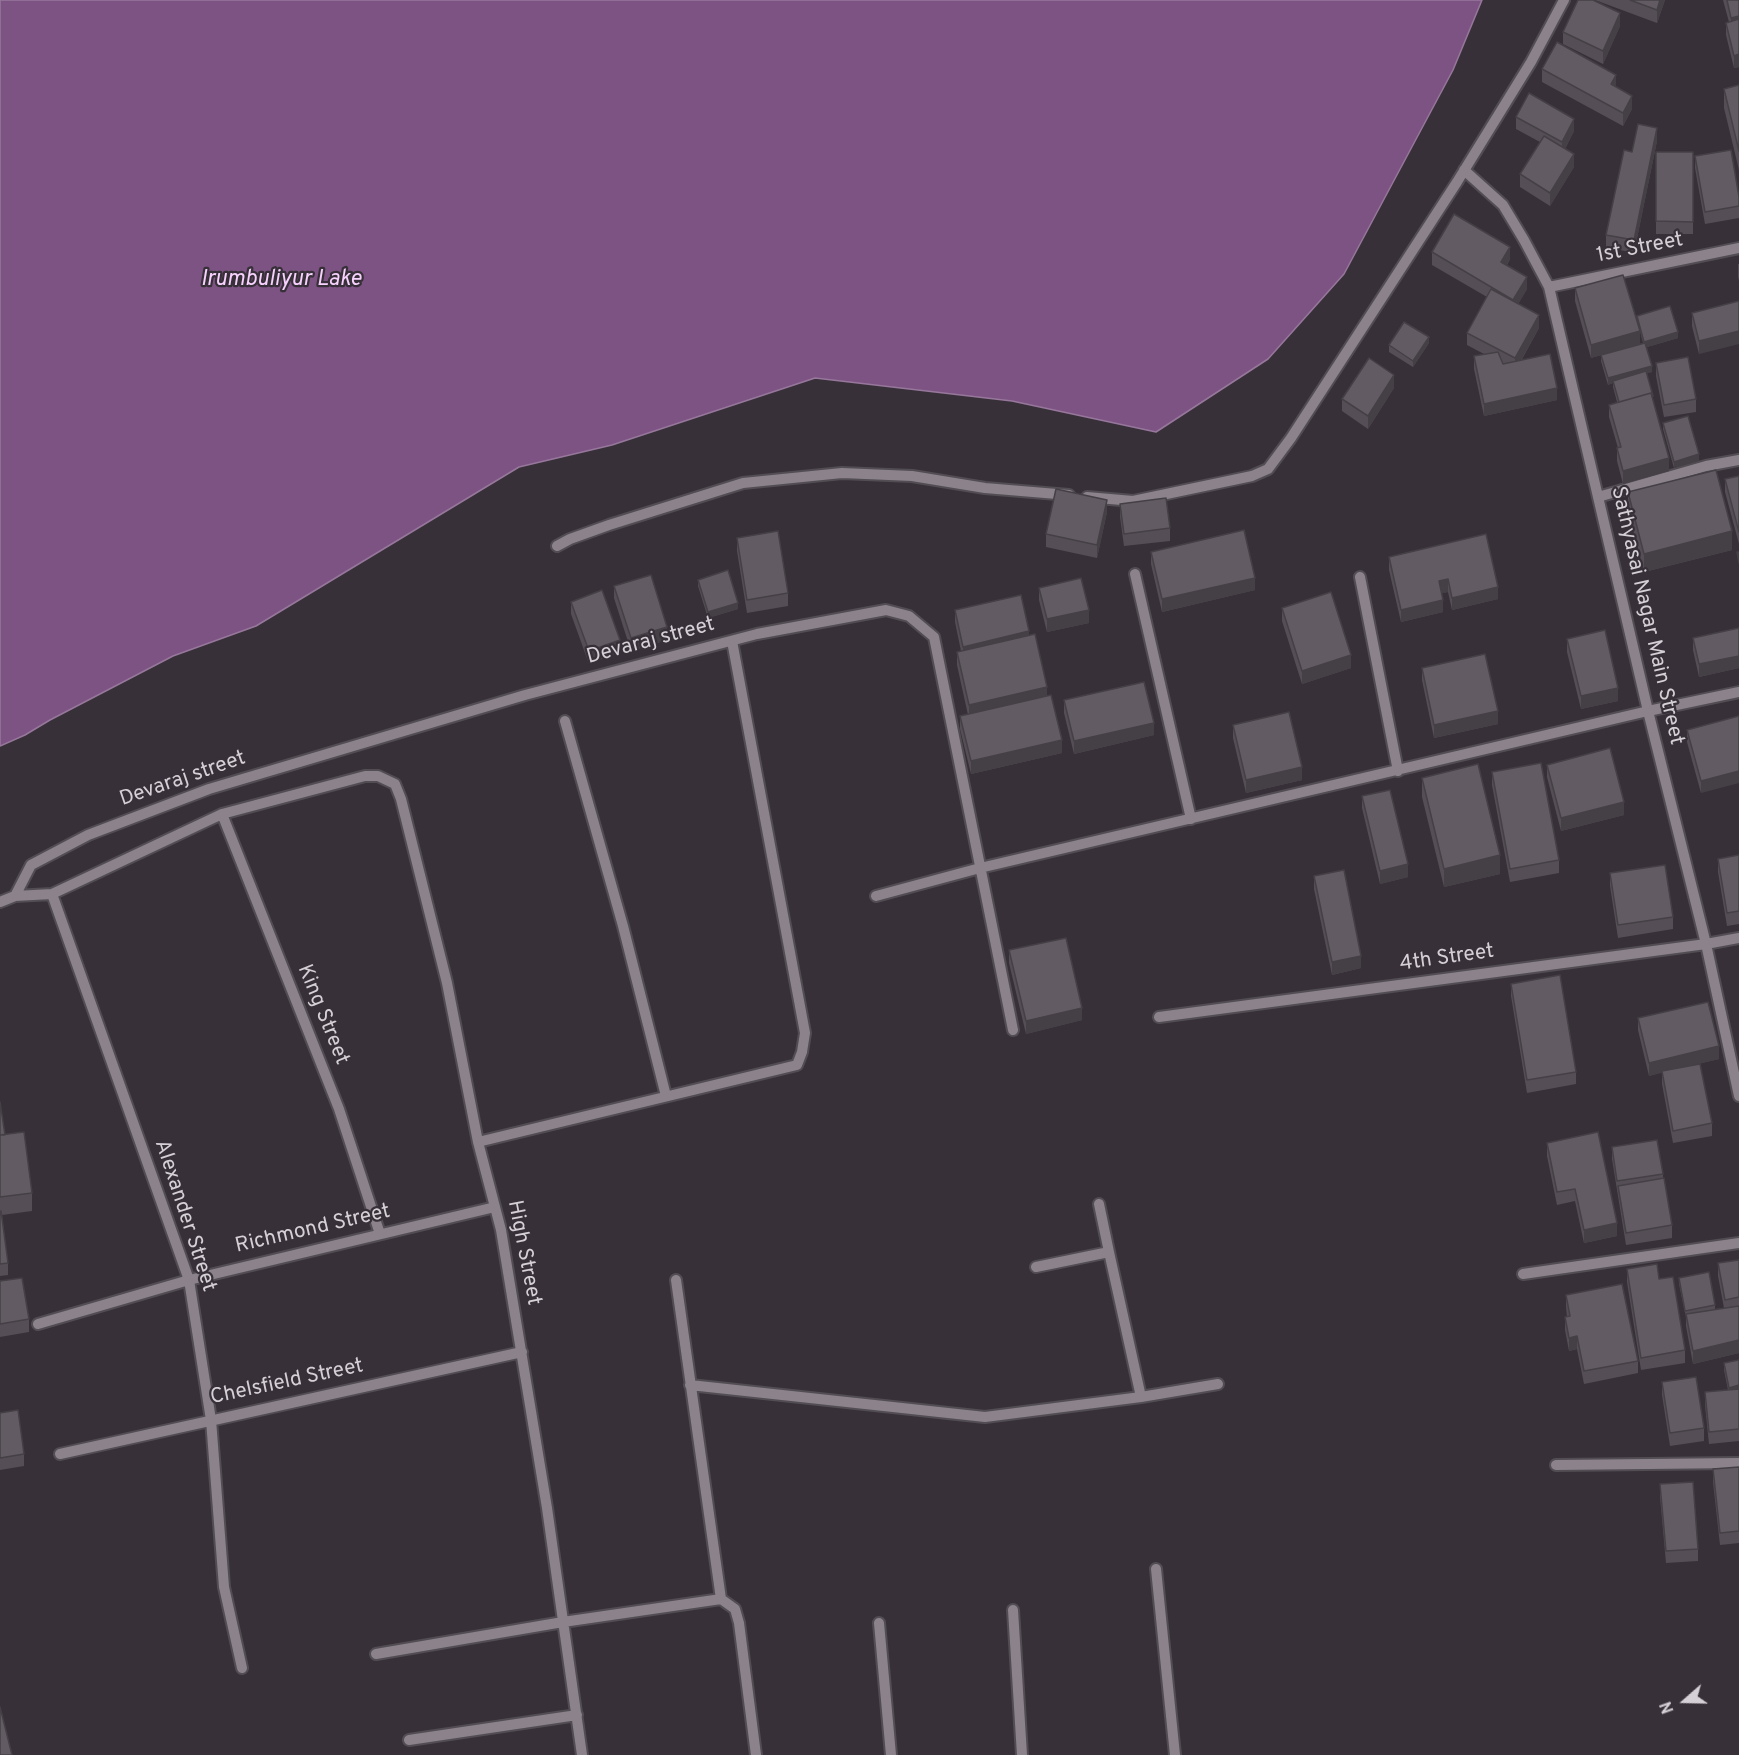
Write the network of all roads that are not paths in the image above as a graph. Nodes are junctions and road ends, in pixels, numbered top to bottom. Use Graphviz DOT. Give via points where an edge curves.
graph roads {
  1 [pos="1564,0"];
  2 [pos="1464,170"];
  3 [pos="1739,249"];
  4 [pos="1549,287"];
  5 [pos="1739,460"];
  6 [pos="1598,497"];
  7 [pos="557,546"];
  8 [pos="1135,574"];
  9 [pos="1360,577"];
  10 [pos="732,641"];
  11 [pos="1739,692"];
  12 [pos="1648,711"];
  13 [pos="565,721"];
  14 [pos="1398,771"];
  15 [pos="222,814"];
  16 [pos="1191,819"];
  17 [pos="980,868"];
  18 [pos="52,894"];
  19 [pos="15,896"];
  20 [pos="876,896"];
  21 [pos="0,902"];
  22 [pos="1739,938"];
  23 [pos="1706,944"];
  24 [pos="1159,1017"];
  25 [pos="1013,1030"];
  26 [pos="666,1096"];
  27 [pos="1739,1096"];
  28 [pos="478,1142"];
  29 [pos="1099,1204"];
  30 [pos="495,1207"];
  31 [pos="380,1234"];
  32 [pos="1739,1243"];
  33 [pos="1109,1252"];
  34 [pos="1036,1267"];
  35 [pos="1523,1274"];
  36 [pos="189,1280"];
  37 [pos="676,1280"];
  38 [pos="38,1324"];
  39 [pos="522,1352"];
  40 [pos="1218,1384"];
  41 [pos="690,1385"];
  42 [pos="1142,1397"];
  43 [pos="211,1420"];
  44 [pos="60,1454"];
  45 [pos="1739,1463"];
  46 [pos="1556,1465"];
  47 [pos="1156,1569"];
  48 [pos="721,1599"];
  49 [pos="1013,1610"];
  50 [pos="563,1622"];
  51 [pos="879,1623"];
  52 [pos="376,1654"];
  53 [pos="242,1668"];
  54 [pos="577,1715"];
  55 [pos="409,1740"];
  56 [pos="582,1755"];
  57 [pos="756,1755"];
  58 [pos="891,1755"];
  59 [pos="1022,1755"];
  60 [pos="1175,1755"];
  1 -- 2 [label="street"];
  2 -- 4 [label="street, Sathyasai Nagar Main Street" via="1503,205"];
  2 -- 7 [label="street" via="1291,438 1268,469 1252,476 1133,501 985,488 912,476 842,473 744,483 609,525"];
  3 -- 4 [label="street, 1st Street"];
  4 -- 6 [label="street, Sathyasai Nagar Main Street"];
  5 -- 6 [label="street"];
  6 -- 12 [label="street, Sathyasai Nagar Main Street"];
  8 -- 16 [label="street"];
  9 -- 14 [label="street"];
  10 -- 17 [label="street, Devaraj street" via="886,610 909,616 934,637"];
  10 -- 19 [label="street, Devaraj street" via="525,695 209,789 88,835 31,865"];
  10 -- 26 [label="street" via="805,1033 797,1065"];
  11 -- 12 [label="street"];
  12 -- 14 [label="street"];
  12 -- 23 [label="street, Sathyasai Nagar Main Street"];
  13 -- 26 [label="street"];
  14 -- 16 [label="street"];
  15 -- 18 [label="street"];
  15 -- 28 [label="street, High Street" via="365,776 378,776 394,784 447,983"];
  15 -- 31 [label="street, King Street" via="339,1109"];
  16 -- 17 [label="street"];
  17 -- 20 [label="street"];
  17 -- 25 [label="street, Devaraj street"];
  18 -- 19 [label="street"];
  18 -- 36 [label="street, Alexander Street"];
  19 -- 21 [label="street"];
  22 -- 23 [label="street, 4th Street"];
  23 -- 24 [label="street, 4th Street"];
  23 -- 27 [label="street, Sathyasai Nagar Main Street"];
  26 -- 28 [label="street"];
  28 -- 30 [label="street, High Street"];
  29 -- 33 [label="street"];
  30 -- 31 [label="street, Richmond Street"];
  30 -- 39 [label="street, High Street"];
  31 -- 36 [label="street, Richmond Street"];
  32 -- 35 [label="street"];
  33 -- 34 [label="street"];
  33 -- 42 [label="street"];
  36 -- 38 [label="street, Richmond Street"];
  36 -- 43 [label="street, Alexander Street"];
  37 -- 41 [label="street"];
  39 -- 43 [label="street, Chelsfield Street"];
  39 -- 50 [label="street, High Street"];
  40 -- 42 [label="street"];
  41 -- 42 [label="street" via="985,1417"];
  41 -- 48 [label="street"];
  43 -- 44 [label="street, Chelsfield Street"];
  43 -- 53 [label="street, Alexander Street" via="224,1587"];
  45 -- 46 [label="street"];
  47 -- 60 [label="street"];
  48 -- 50 [label="street"];
  48 -- 57 [label="street" via="735,1609 739,1623"];
  49 -- 59 [label="street"];
  50 -- 52 [label="street"];
  50 -- 54 [label="street, High Street"];
  51 -- 58 [label="street"];
  54 -- 55 [label="street"];
  54 -- 56 [label="street, High Street"];
}
